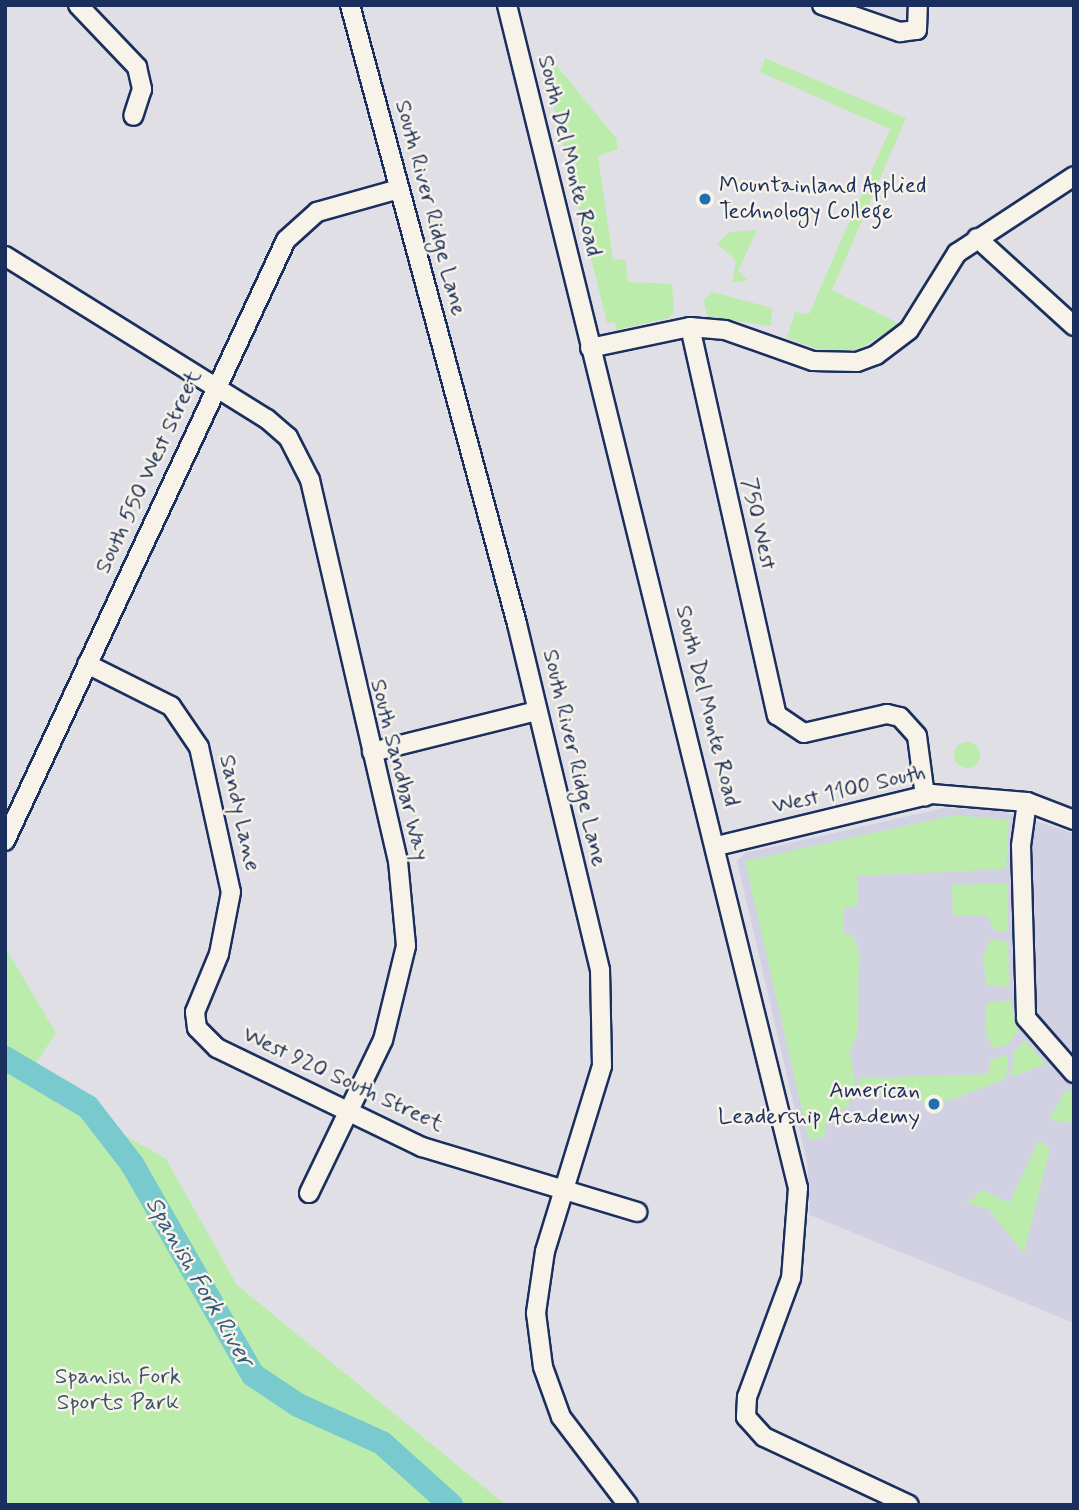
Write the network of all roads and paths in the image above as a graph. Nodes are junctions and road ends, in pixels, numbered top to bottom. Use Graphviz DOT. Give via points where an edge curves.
graph roads {
  1 [pos="78,5"];
  2 [pos="350,5"];
  3 [pos="507,5"];
  4 [pos="822,5"];
  5 [pos="918,5"];
  6 [pos="133,117"];
  7 [pos="1074,176"];
  8 [pos="399,189"];
  9 [pos="976,238"];
  10 [pos="5,256"];
  11 [pos="1074,326"];
  12 [pos="690,327"];
  13 [pos="590,348"];
  14 [pos="215,387"];
  15 [pos="87,664"];
  16 [pos="537,711"];
  17 [pos="372,752"];
  18 [pos="925,796"];
  19 [pos="1027,802"];
  20 [pos="1074,820"];
  21 [pos="5,841"];
  22 [pos="717,846"];
  23 [pos="197,1028"];
  24 [pos="1074,1073"];
  25 [pos="346,1113"];
  26 [pos="565,1188"];
  27 [pos="309,1193"];
  28 [pos="637,1212"];
  29 [pos="628,1505"];
  30 [pos="909,1505"];
  1 -- 6 [label="street" via="136,67 142,89"];
  2 -- 8 [label="street, South River Ridge Lane"];
  3 -- 13 [label="street, South Del Monte Road"];
  4 -- 5 [label="street" via="872,26 917,30"];
  7 -- 9 [label="street"];
  8 -- 14 [label="street, South 550 West Street" via="317,212 286,240"];
  8 -- 16 [label="street, South River Ridge Lane"];
  9 -- 11 [label="street"];
  9 -- 12 [label="street" via="943,267 909,330 876,355 846,363 813,361 725,330"];
  10 -- 14 [label="street, South Sandbar Way"];
  12 -- 13 [label="street"];
  12 -- 18 [label="street, 750 West" via="776,715 804,733 887,714 910,724"];
  13 -- 22 [label="street, South Del Monte Road"];
  14 -- 15 [label="street, South 550 West Street"];
  14 -- 17 [label="street, South Sandbar Way" via="267,419 302,457"];
  15 -- 21 [label="street, South 550 West Street"];
  15 -- 23 [label="street, Sandy Lane" via="171,706 198,747 231,892 219,954 195,1012"];
  16 -- 17 [label="street"];
  16 -- 26 [label="street, South River Ridge Lane" via="600,970 606,1033"];
  17 -- 25 [label="street, South Sandbar Way" via="398,861 406,946 394,1012"];
  18 -- 19 [label="street, West 1100 South" via="968,793"];
  18 -- 22 [label="street, West 1100 South"];
  19 -- 20 [label="street, West 1100 South"];
  19 -- 24 [label="street" via="1021,846 1026,1018"];
  22 -- 30 [label="street, South Del Monte Road" via="798,1188 791,1278 747,1397 746,1417 764,1437"];
  23 -- 25 [label="street, West 920 South Street" via="217,1048"];
  25 -- 26 [label="street, West 920 South Street" via="422,1147"];
  25 -- 27 [label="street, South Sandbar Way"];
  26 -- 28 [label="street, West 920 South Street"];
  26 -- 29 [label="street, South River Ridge Lane" via="539,1282 543,1367 561,1418"];
}
